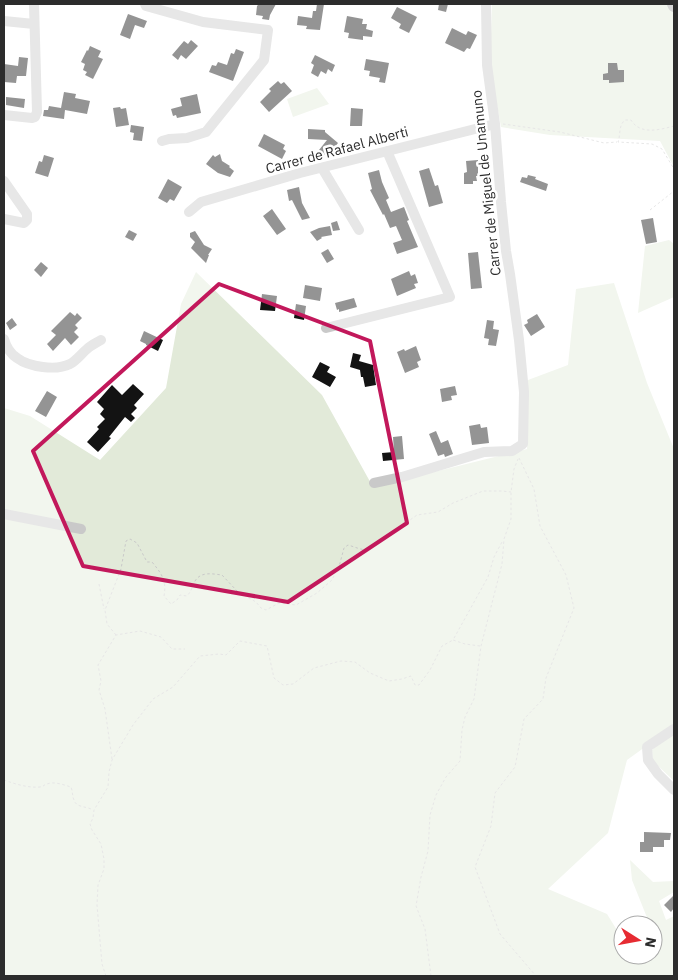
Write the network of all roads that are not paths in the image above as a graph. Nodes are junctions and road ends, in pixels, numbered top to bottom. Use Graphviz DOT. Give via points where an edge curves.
graph roads {
  1 [pos="34,4"];
  2 [pos="145,4"];
  3 [pos="486,4"];
  4 [pos="4,22"];
  5 [pos="34,24"];
  6 [pos="4,115"];
  7 [pos="495,124"];
  8 [pos="162,141"];
  9 [pos="387,151"];
  10 [pos="322,168"];
  11 [pos="4,181"];
  12 [pos="189,212"];
  13 [pos="4,219"];
  14 [pos="359,230"];
  15 [pos="326,328"];
  16 [pos="4,339"];
  17 [pos="100,340"];
  18 [pos="374,483"];
  19 [pos="4,514"];
  20 [pos="81,529"];
  21 [pos="674,729"];
  22 [pos="674,790"];
  1 -- 5 [label="street"];
  2 -- 8 [label="street" via="203,22 268,30 264,60 206,132"];
  3 -- 7 [label="street, Carrer de Miguel de Unamuno" via="487,65"];
  4 -- 5 [label="street"];
  5 -- 6 [label="street" via="37,112 32,118"];
  7 -- 9 [label="street, Carrer de Rafael Alberti"];
  7 -- 18 [label="street, Carrer de Miguel de Unamuno" via="506,251 524,392 523,444 512,452 484,452"];
  9 -- 10 [label="street, Carrer de Rafael Alberti"];
  9 -- 15 [label="street" via="450,296"];
  10 -- 12 [label="street, Carrer de Rafael Alberti" via="201,202"];
  10 -- 14 [label="street"];
  11 -- 13 [label="street" via="27,214 27,220 24,223"];
  16 -- 17 [label="street" via="16,358 42,367 67,365"];
  19 -- 20 [label="street"];
  21 -- 22 [label="street" via="648,747 648,760"];
}
